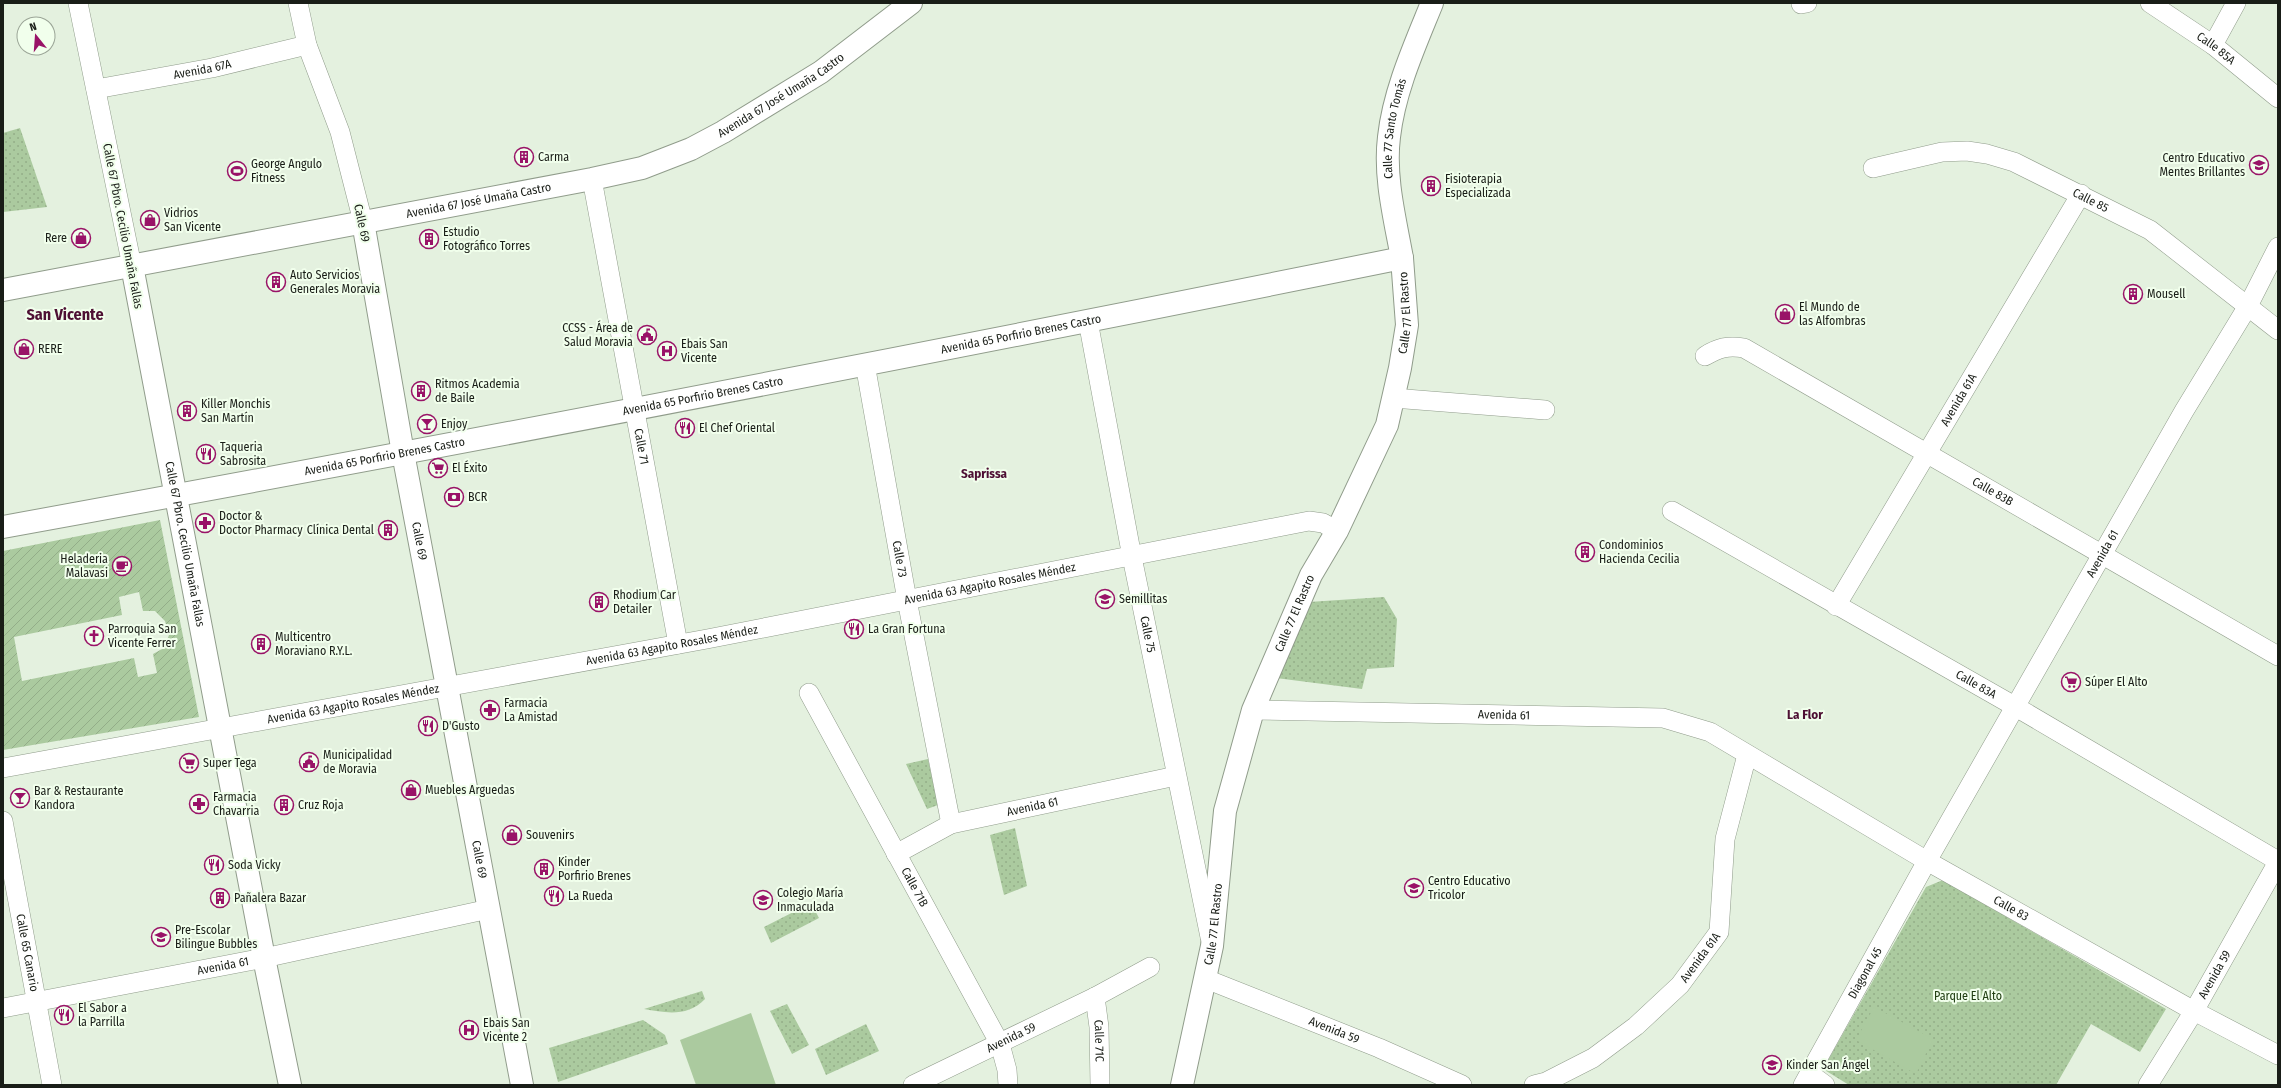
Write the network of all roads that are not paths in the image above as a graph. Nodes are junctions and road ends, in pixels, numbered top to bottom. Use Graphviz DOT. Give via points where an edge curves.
graph roads {
  1 [pos="78,3"];
  2 [pos="298,3"];
  3 [pos="911,3"];
  4 [pos="1432,3"];
  5 [pos="2150,3"];
  6 [pos="2236,3"];
  7 [pos="307,45"];
  8 [pos="2213,45"];
  9 [pos="96,89"];
  10 [pos="2278,98"];
  11 [pos="1873,168"];
  12 [pos="592,179"];
  13 [pos="2081,194"];
  14 [pos="362,222"];
  15 [pos="2278,247"];
  16 [pos="1402,258"];
  17 [pos="132,266"];
  18 [pos="3,290"];
  19 [pos="2248,306"];
  20 [pos="1088,322"];
  21 [pos="2278,330"];
  22 [pos="1705,356"];
  23 [pos="865,364"];
  24 [pos="1393,398"];
  25 [pos="634,409"];
  26 [pos="1545,410"];
  27 [pos="403,453"];
  28 [pos="1926,453"];
  29 [pos="176,496"];
  30 [pos="1672,512"];
  31 [pos="3,527"];
  32 [pos="1337,531"];
  33 [pos="2103,555"];
  34 [pos="1132,556"];
  35 [pos="907,600"];
  36 [pos="1836,606"];
  37 [pos="678,644"];
  38 [pos="2278,656"];
  39 [pos="447,686"];
  40 [pos="809,693"];
  41 [pos="2016,707"];
  42 [pos="1253,710"];
  43 [pos="220,727"];
  44 [pos="1747,755"];
  45 [pos="3,768"];
  46 [pos="1176,776"];
  47 [pos="3,821"];
  48 [pos="952,824"];
  49 [pos="896,854"];
  50 [pos="1927,861"];
  51 [pos="2278,861"];
  52 [pos="489,909"];
  53 [pos="1212,946"];
  54 [pos="264,958"];
  55 [pos="1150,967"];
  56 [pos="1206,979"];
  57 [pos="1095,997"];
  58 [pos="37,1002"];
  59 [pos="3,1008"];
  60 [pos="2194,1011"];
  61 [pos="1000,1044"];
  62 [pos="2278,1055"];
  63 [pos="1806,1080"];
  64 [pos="52,1085"];
  65 [pos="290,1085"];
  66 [pos="522,1085"];
  67 [pos="913,1085"];
  68 [pos="1008,1085"];
  69 [pos="1100,1085"];
  70 [pos="1182,1085"];
  71 [pos="1462,1085"];
  72 [pos="1534,1085"];
  73 [pos="1825,1085"];
  74 [pos="2148,1085"];
  1 -- 9 [label="street, Calle 67 Pbro. Cecilio Umaña Fallas"];
  2 -- 7 [label="street, Calle 69"];
  3 -- 12 [label="main road, Avenida 67 José Umaña Castro" via="820,72 723,132 691,149 642,168"];
  4 -- 16 [label="main road, Calle 77 Santo Tomás" via="1399,92 1389,137 1390,190"];
  5 -- 8 [label="street, Calle 85A"];
  6 -- 8 [label="street"];
  7 -- 9 [label="street, Avenida 67A" via="212,68"];
  7 -- 14 [label="street, Calle 69" via="340,132"];
  8 -- 10 [label="street, Calle 85A"];
  9 -- 17 [label="street, Calle 67 Pbro. Cecilio Umaña Fallas"];
  11 -- 13 [label="street, Calle 85" via="1942,152 1967,151 2014,162"];
  12 -- 14 [label="main road, Avenida 67 José Umaña Castro"];
  12 -- 25 [label="street, Calle 71"];
  13 -- 19 [label="street, Calle 85" via="2150,230"];
  13 -- 28 [label="street, Avenida 61A"];
  14 -- 17 [label="main road, Avenida 67 José Umaña Castro"];
  14 -- 27 [label="main road, Calle 69"];
  15 -- 19 [label="street, Avenida 61"];
  16 -- 20 [label="main road, Avenida 65 Porfirio Brenes Castro"];
  16 -- 24 [label="main road, Calle 77 El Rastro" via="1407,325"];
  17 -- 18 [label="main road, Avenida 67 José Umaña Castro"];
  17 -- 29 [label="main road, Calle 67 Pbro. Cecilio Umaña Fallas"];
  19 -- 21 [label="street, Calle 85"];
  19 -- 33 [label="street, Avenida 61" via="2184,411"];
  20 -- 23 [label="main road, Avenida 65 Porfirio Brenes Castro"];
  20 -- 34 [label="street, Calle 75"];
  22 -- 28 [label="street, Calle 83B" via="1731,345 1744,348"];
  23 -- 25 [label="main road, Avenida 65 Porfirio Brenes Castro"];
  23 -- 35 [label="street, Calle 73"];
  24 -- 26 [label="street"];
  24 -- 32 [label="main road, Calle 77 El Rastro" via="1387,425"];
  25 -- 27 [label="main road, Avenida 65 Porfirio Brenes Castro"];
  25 -- 37 [label="street, Calle 71"];
  27 -- 29 [label="main road, Avenida 65 Porfirio Brenes Castro"];
  27 -- 39 [label="main road, Calle 69"];
  28 -- 33 [label="street, Calle 83B"];
  28 -- 36 [label="street, Avenida 61A"];
  29 -- 31 [label="main road, Avenida 65 Porfirio Brenes Castro"];
  29 -- 43 [label="main road, Calle 67 Pbro. Cecilio Umaña Fallas"];
  30 -- 36 [label="street, Calle 83A"];
  32 -- 34 [label="street, Avenida 63 Agapito Rosales Méndez" via="1323,523 1308,521"];
  32 -- 42 [label="main road, Calle 77 El Rastro" via="1311,575"];
  33 -- 38 [label="street, Calle 83B"];
  33 -- 41 [label="street, Avenida 61"];
  34 -- 35 [label="street, Avenida 63 Agapito Rosales Méndez"];
  34 -- 46 [label="street, Calle 75"];
  35 -- 37 [label="street, Avenida 63 Agapito Rosales Méndez"];
  35 -- 48 [label="street, Calle 73"];
  36 -- 41 [label="street, Calle 83A"];
  37 -- 39 [label="street, Avenida 63 Agapito Rosales Méndez"];
  39 -- 43 [label="street, Avenida 63 Agapito Rosales Méndez"];
  39 -- 52 [label="main road, Calle 69"];
  40 -- 49 [label="street, Calle 71B"];
  41 -- 50 [label="street, Avenida 61"];
  41 -- 51 [label="street, Calle 83A"];
  42 -- 44 [label="street, Avenida 61" via="1663,718 1710,732"];
  42 -- 53 [label="main road, Calle 77 El Rastro" via="1225,811"];
  43 -- 45 [label="street, Avenida 63 Agapito Rosales Méndez"];
  43 -- 54 [label="main road, Calle 67 Pbro. Cecilio Umaña Fallas"];
  44 -- 50 [label="street, Calle 83"];
  44 -- 72 [label="street, Avenida 61A" via="1725,839 1720,932 1680,985 1636,1026 1593,1058 1546,1082"];
  46 -- 48 [label="street, Avenida 61"];
  46 -- 53 [label="street, Calle 75"];
  47 -- 58 [label="street, Calle 65 Canario"];
  48 -- 49 [label="street, Avenida 61"];
  49 -- 61 [label="street, Calle 71B"];
  50 -- 60 [label="street, Calle 83"];
  50 -- 63 [label="street, Diagonal 45"];
  51 -- 60 [label="street, Avenida 59"];
  52 -- 54 [label="street, Avenida 61"];
  52 -- 66 [label="main road, Calle 69"];
  53 -- 56 [label="main road, Calle 77 El Rastro"];
  54 -- 58 [label="street, Avenida 61"];
  54 -- 65 [label="main road, Calle 67 Pbro. Cecilio Umaña Fallas"];
  55 -- 57 [label="street, Avenida 59"];
  56 -- 70 [label="main road, Calle 77 El Rastro"];
  56 -- 71 [label="street, Avenida 59" via="1379,1048"];
  57 -- 61 [label="street, Avenida 59"];
  57 -- 69 [label="street, Calle 71C" via="1099,1027"];
  58 -- 59 [label="street, Avenida 61"];
  58 -- 64 [label="street, Calle 65 Canario"];
  60 -- 62 [label="street, Calle 83"];
  60 -- 74 [label="street, Avenida 59"];
  61 -- 67 [label="street, Avenida 59"];
  61 -- 68 [label="street, Calle 71B"];
  63 -- 73 [label="street"];
}
